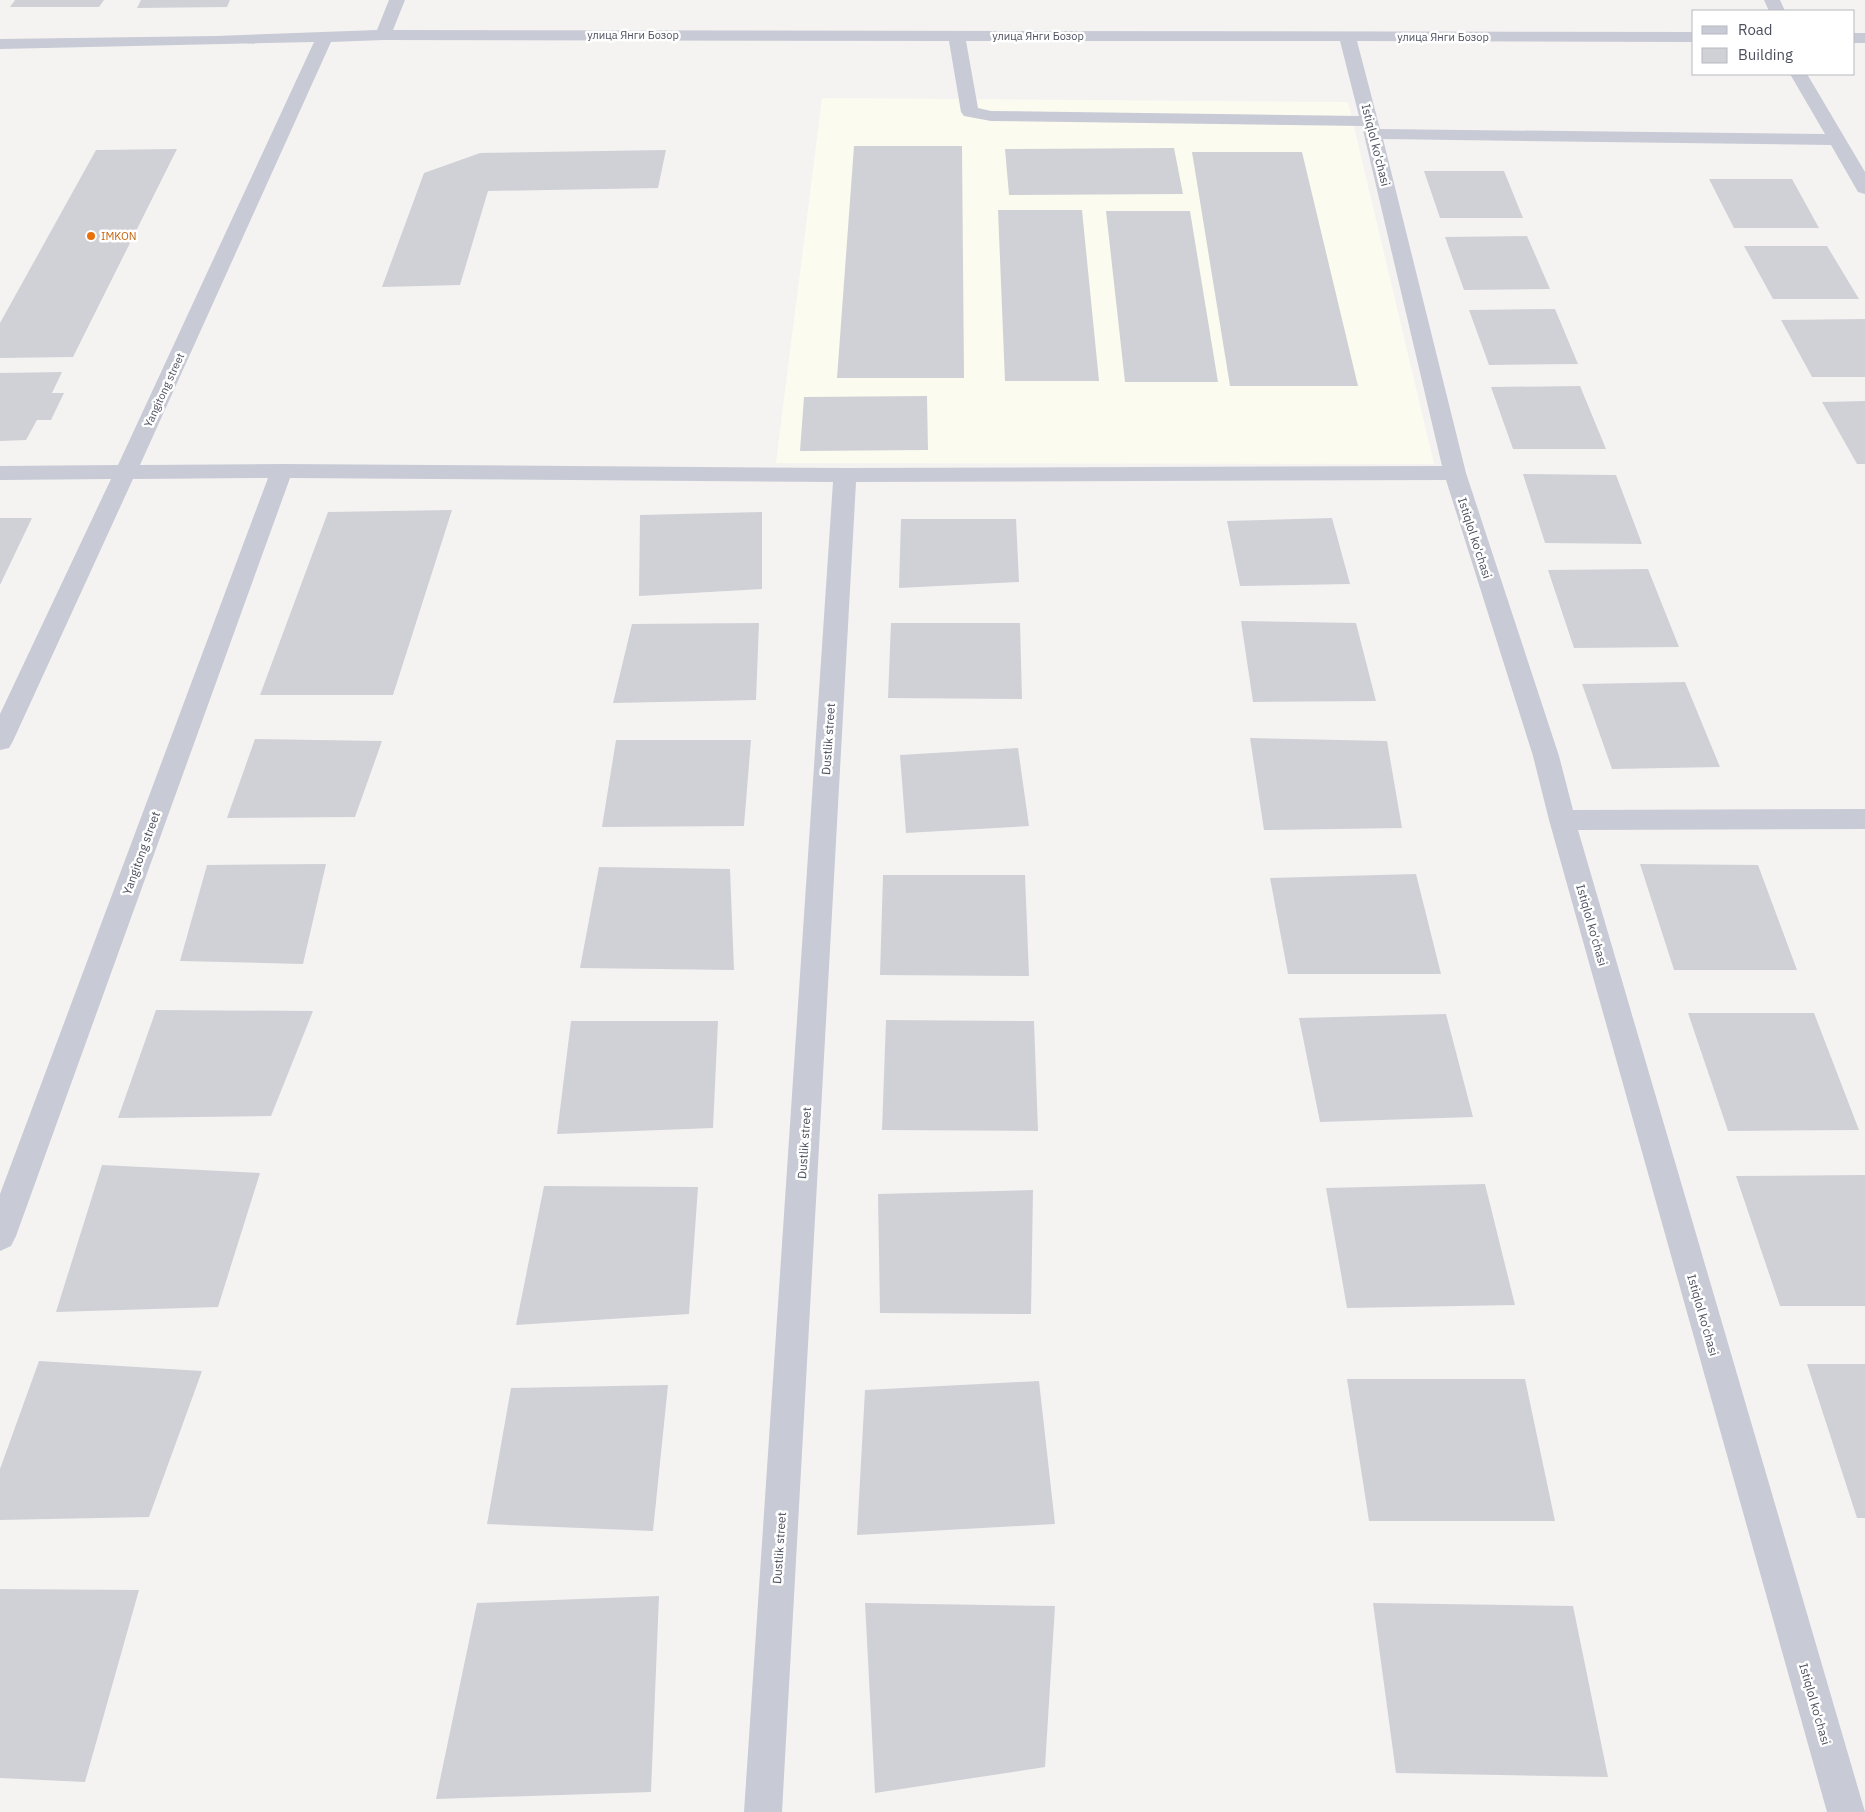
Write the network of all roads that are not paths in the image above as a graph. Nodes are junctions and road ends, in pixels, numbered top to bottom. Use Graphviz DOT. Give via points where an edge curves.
graph roads {
  1 [pos="397,0"];
  2 [pos="383,35"];
  3 [pos="956,36"];
  4 [pos="1348,36"];
  5 [pos="325,37"];
  6 [pos="1692,37"];
  7 [pos="0,44"];
  8 [pos="1800,75"];
  9 [pos="1372,128"];
  10 [pos="1837,140"];
  11 [pos="1865,188"];
  12 [pos="126,471"];
  13 [pos="282,471"];
  14 [pos="1455,473"];
  15 [pos="0,474"];
  16 [pos="844,475"];
  17 [pos="0,741"];
  18 [pos="1865,819"];
  19 [pos="1562,820"];
  20 [pos="0,1236"];
  21 [pos="763,1812"];
  22 [pos="1846,1812"];
  1 -- 2 [label="street"];
  2 -- 3 [label="street, улица Янги Бозор"];
  2 -- 5 [label="street, улица Янги Бозор"];
  3 -- 4 [label="street, улица Янги Бозор"];
  3 -- 9 [label="street" via="970,112 991,116"];
  4 -- 6 [label="street, улица Янги Бозор"];
  4 -- 9 [label="street, Istiqlol ko'chasi"];
  5 -- 7 [label="street, улица Янги Бозор"];
  5 -- 12 [label="street, Yangitong street"];
  8 -- 10 [label="street"];
  9 -- 10 [label="street"];
  9 -- 14 [label="street, Istiqlol ko'chasi"];
  10 -- 11 [label="street"];
  12 -- 13 [label="street"];
  12 -- 15 [label="street"];
  12 -- 17 [label="street, Yangitong street"];
  13 -- 16 [label="street"];
  13 -- 20 [label="street, Yangitong street"];
  14 -- 16 [label="street"];
  14 -- 19 [label="street, Istiqlol ko'chasi" via="1546,756"];
  16 -- 21 [label="street, Dustlik street"];
  18 -- 19 [label="street"];
  19 -- 22 [label="street, Istiqlol ko'chasi"];
}
